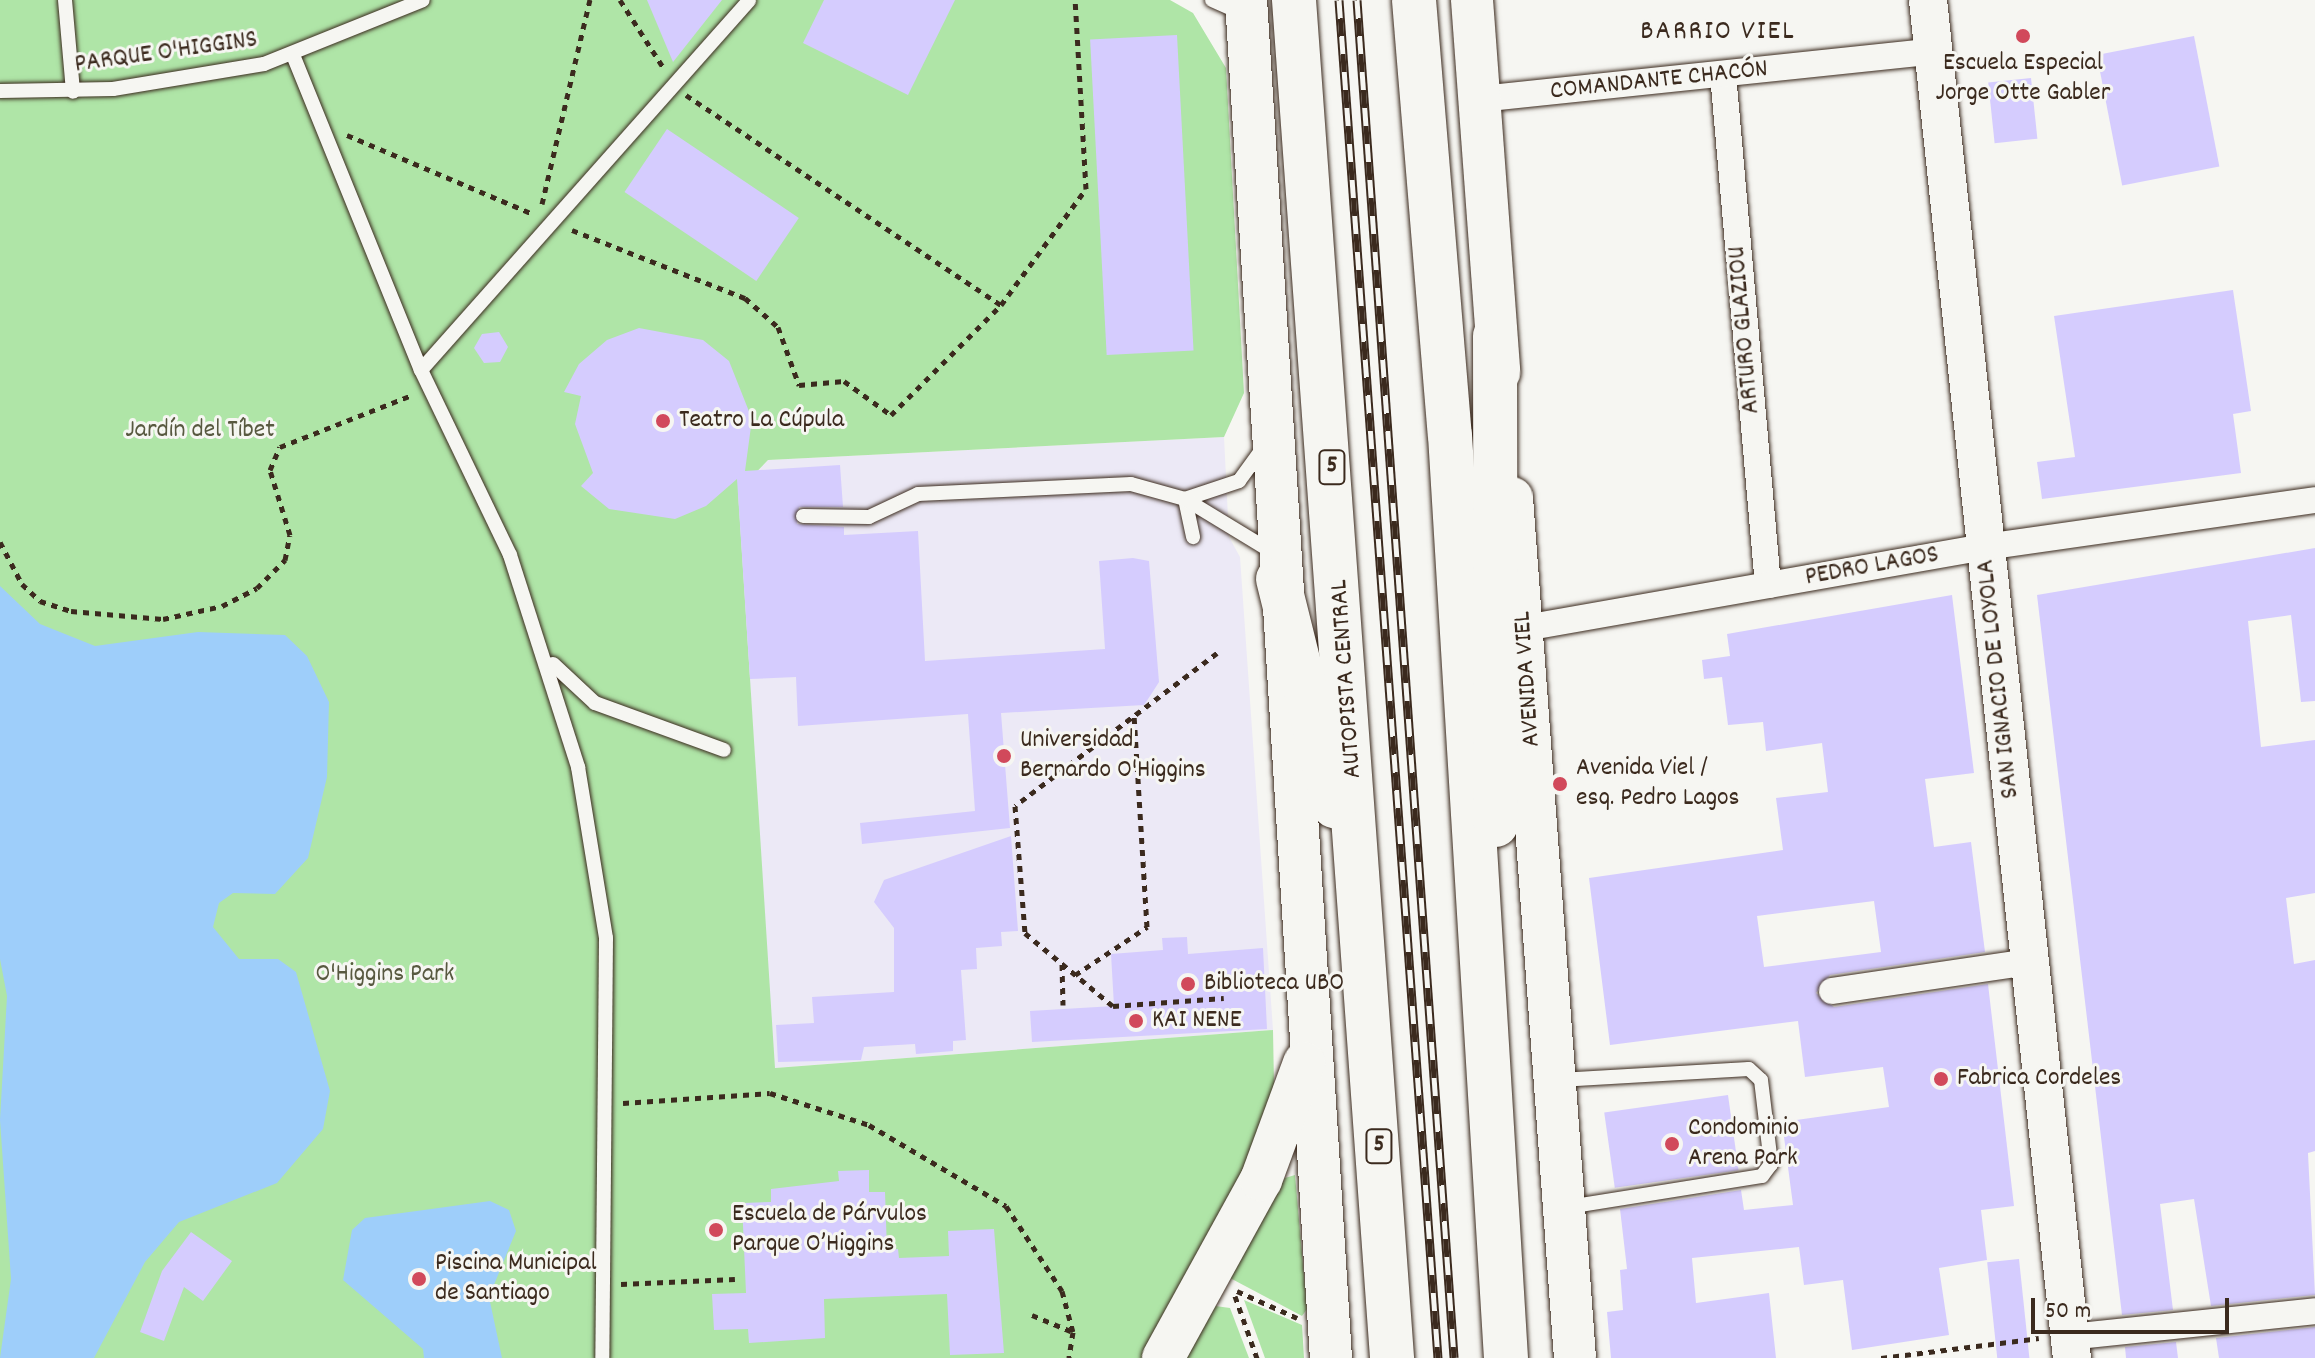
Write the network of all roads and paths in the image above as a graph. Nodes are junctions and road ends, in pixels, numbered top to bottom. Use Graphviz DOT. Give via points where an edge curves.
graph roads {
  1 [pos="65,0"];
  2 [pos="423,0"];
  3 [pos="590,0"];
  4 [pos="620,0"];
  5 [pos="749,0"];
  6 [pos="1075,0"];
  7 [pos="1294,0"];
  8 [pos="1414,0"];
  9 [pos="1472,0"];
  10 [pos="1928,0"];
  11 [pos="1236,5"];
  12 [pos="1933,51"];
  13 [pos="293,55"];
  14 [pos="1723,74"];
  15 [pos="676,89"];
  16 [pos="0,91"];
  17 [pos="73,92"];
  18 [pos="1480,99"];
  19 [pos="319,124"];
  20 [pos="539,216"];
  21 [pos="554,223"];
  22 [pos="1001,305"];
  23 [pos="1495,336"];
  24 [pos="421,370"];
  25 [pos="432,389"];
  26 [pos="1270,426"];
  27 [pos="1185,499"];
  28 [pos="2315,500"];
  29 [pos="803,516"];
  30 [pos="1193,537"];
  31 [pos="0,542"];
  32 [pos="1985,547"];
  33 [pos="1277,568"];
  34 [pos="1768,585"];
  35 [pos="1525,628"];
  36 [pos="1217,653"];
  37 [pos="547,657"];
  38 [pos="1134,716"];
  39 [pos="724,750"];
  40 [pos="1365,934"];
  41 [pos="2029,962"];
  42 [pos="1062,964"];
  43 [pos="1480,970"];
  44 [pos="1075,975"];
  45 [pos="1832,991"];
  46 [pos="1224,998"];
  47 [pos="1063,1005"];
  48 [pos="1310,1047"];
  49 [pos="1555,1080"];
  50 [pos="606,1107"];
  51 [pos="1564,1208"];
  52 [pos="735,1279"];
  53 [pos="604,1285"];
  54 [pos="2315,1311"];
  55 [pos="1032,1315"];
  56 [pos="1304,1321"];
  57 [pos="1073,1332"];
  58 [pos="2070,1348"];
  59 [pos="602,1358"];
  60 [pos="1069,1358"];
  61 [pos="1163,1358"];
  62 [pos="1257,1358"];
  63 [pos="1331,1358"];
  64 [pos="1392,1358"];
  65 [pos="1506,1358"];
  66 [pos="1575,1358"];
  67 [pos="1881,1358"];
  1 -- 17 [label="lane"];
  2 -- 13 [label="lane, PARQUE O'HIGGINS"];
  3 -- 20 [label="path"];
  4 -- 15 [label="path"];
  5 -- 15 [label="lane"];
  6 -- 22 [label="path" via="1086,189"];
  7 -- 40 [label="highway, AUTOPISTA CENTRAL / 5"];
  8 -- 43 [label="highway" via="1450,435"];
  9 -- 18 [label="main road, AVENIDA VIEL"];
  10 -- 12 [label="street, SAN IGNACIO DE LOYOLA"];
  11 -- 26 [label="main road"];
  12 -- 14 [label="street, COMANDANTE CHACÓN"];
  12 -- 32 [label="street, SAN IGNACIO DE LOYOLA"];
  13 -- 17 [label="lane, PARQUE O'HIGGINS" via="195,78"];
  13 -- 19 [label="lane"];
  14 -- 18 [label="street, COMANDANTE CHACÓN"];
  14 -- 34 [label="street, ARTURO GLAZIOU"];
  15 -- 21 [label="lane"];
  15 -- 22 [label="path"];
  16 -- 17 [label="lane, PARQUE O'HIGGINS"];
  18 -- 23 [label="main road, AVENIDA VIEL"];
  19 -- 20 [label="path"];
  19 -- 24 [label="lane"];
  20 -- 21 [label="path"];
  21 -- 22 [label="path" via="745,298 778,327 799,385 844,381 891,415"];
  21 -- 24 [label="lane"];
  23 -- 35 [label="main road, AVENIDA VIEL"];
  23 -- 43 [label="highway" via="1499,758"];
  24 -- 25 [label="lane"];
  25 -- 31 [label="path" via="280,447 270,470 289,550 257,588 222,606 163,619 71,611 40,601 22,584"];
  25 -- 37 [label="lane" via="495,518"];
  26 -- 27 [label="lane" via="1239,481"];
  26 -- 33 [label="main road"];
  27 -- 29 [label="lane" via="1105,484 918,494 869,517"];
  27 -- 30 [label="lane"];
  27 -- 33 [label="lane"];
  28 -- 32 [label="street, PEDRO LAGOS"];
  32 -- 34 [label="street, PEDRO LAGOS"];
  32 -- 41 [label="street, SAN IGNACIO DE LOYOLA"];
  33 -- 40 [label="highway"];
  33 -- 48 [label="main road"];
  34 -- 35 [label="street, PEDRO LAGOS"];
  35 -- 49 [label="main road, AVENIDA VIEL"];
  36 -- 38 [label="path"];
  37 -- 39 [label="lane" via="595,703"];
  37 -- 50 [label="lane" via="600,877"];
  38 -- 42 [label="path" via="1015,806 1025,933"];
  38 -- 44 [label="path" via="1147,927"];
  40 -- 64 [label="highway, AUTOPISTA CENTRAL / 5"];
  41 -- 45 [label="street"];
  41 -- 58 [label="street, SAN IGNACIO DE LOYOLA"];
  42 -- 44 [label="path"];
  42 -- 47 [label="path"];
  43 -- 65 [label="highway"];
  44 -- 46 [label="path" via="1113,1006"];
  48 -- 61 [label="main road" via="1261,1180"];
  48 -- 63 [label="main road"];
  49 -- 51 [label="main road, AVENIDA VIEL"];
  49 -- 51 [label="lane" via="1749,1069 1761,1080 1771,1164 1762,1176"];
  50 -- 53 [label="lane"];
  50 -- 57 [label="path" via="660,1095 770,1093 869,1125 1006,1206 1062,1291"];
  51 -- 66 [label="main road, AVENIDA VIEL"];
  52 -- 53 [label="path"];
  53 -- 59 [label="lane"];
  54 -- 58 [label="street"];
  55 -- 57 [label="path"];
  56 -- 62 [label="path" via="1233,1288"];
  57 -- 60 [label="path"];
  58 -- 67 [label="path"];
}
